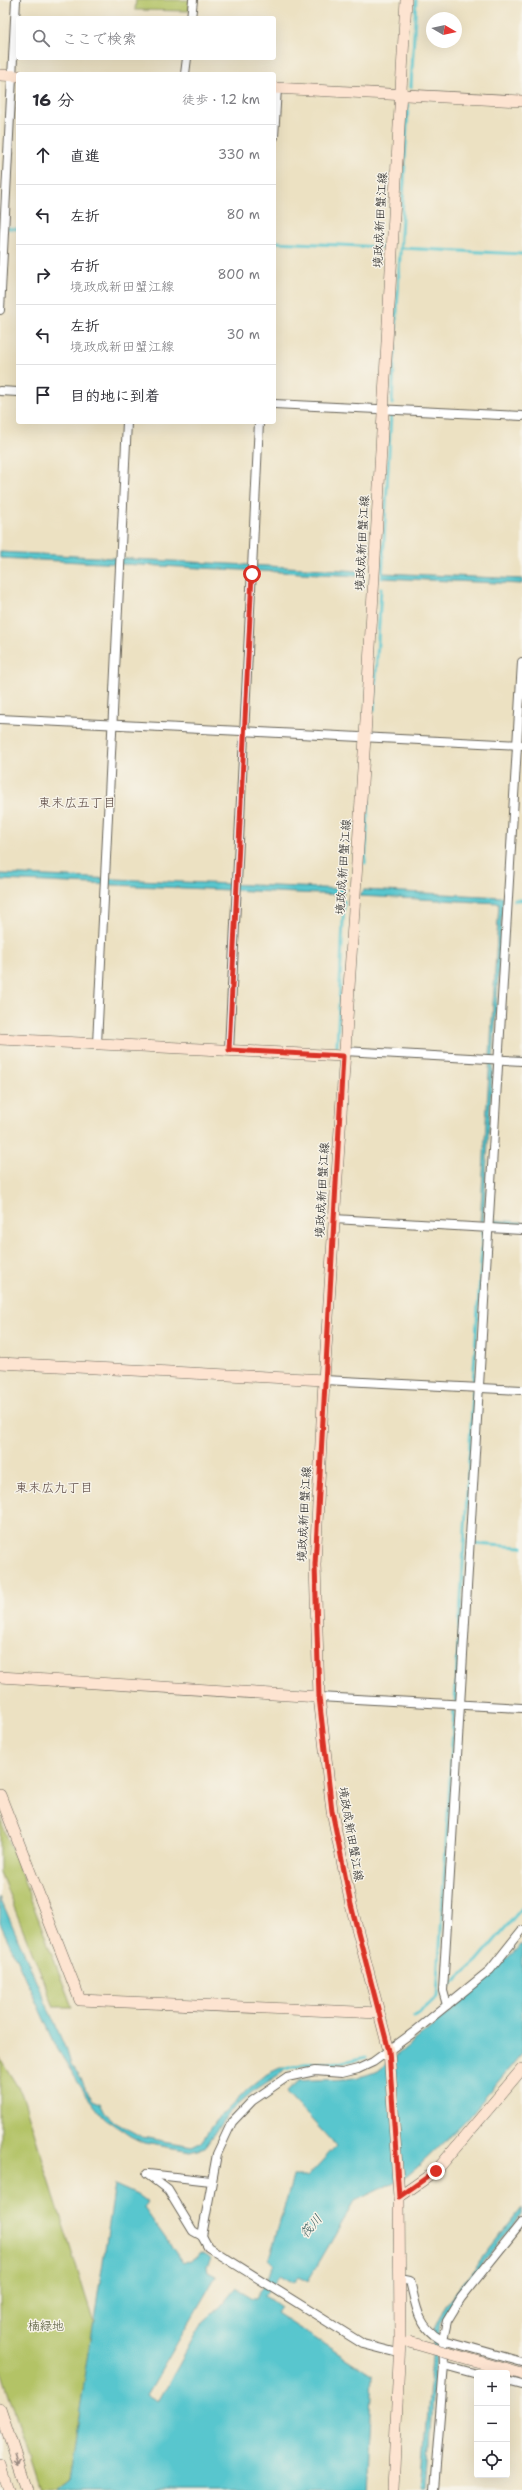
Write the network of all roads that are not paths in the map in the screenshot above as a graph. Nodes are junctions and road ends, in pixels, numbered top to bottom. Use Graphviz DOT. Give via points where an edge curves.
graph roads {
  1 [pos="16,0"];
  2 [pos="193,0"];
  3 [pos="406,0"];
  4 [pos="191,16"];
  5 [pos="187,60"];
  6 [pos="185,72"];
  7 [pos="0,75"];
  8 [pos="15,76"];
  9 [pos="276,88"];
  10 [pos="401,95"];
  11 [pos="522,100"];
  12 [pos="0,310"];
  13 [pos="0,391"];
  14 [pos="16,392"];
  15 [pos="276,404"];
  16 [pos="382,409"];
  17 [pos="522,416"];
  18 [pos="127,424"];
  19 [pos="259,424"];
  20 [pos="522,662"];
  21 [pos="0,719"];
  22 [pos="112,725"];
  23 [pos="244,732"];
  24 [pos="365,737"];
  25 [pos="519,745"];
  26 [pos="0,1039"];
  27 [pos="97,1044"];
  28 [pos="229,1050"];
  29 [pos="343,1053"];
  30 [pos="494,1060"];
  31 [pos="522,1061"];
  32 [pos="334,1219"];
  33 [pos="488,1228"];
  34 [pos="522,1230"];
  35 [pos="0,1363"];
  36 [pos="324,1380"];
  37 [pos="480,1388"];
  38 [pos="522,1390"];
  39 [pos="0,1677"];
  40 [pos="319,1697"];
  41 [pos="460,1704"];
  42 [pos="522,1708"];
  43 [pos="0,1795"];
  44 [pos="522,1930"];
  45 [pos="447,2005"];
  46 [pos="379,2013"];
  47 [pos="389,2051"];
  48 [pos="522,2069"];
  49 [pos="211,2181"];
  50 [pos="398,2191"];
  51 [pos="522,2222"];
  52 [pos="202,2236"];
  53 [pos="400,2278"];
  54 [pos="441,2340"];
  55 [pos="404,2341"];
  56 [pos="398,2353"];
  57 [pos="522,2362"];
  58 [pos="444,2365"];
  59 [pos="474,2373"];
  60 [pos="522,2374"];
  61 [pos="510,2382"];
  62 [pos="522,2385"];
  63 [pos="0,2410"];
  64 [pos="0,2465"];
  65 [pos="8,2490"];
  66 [pos="27,2490"];
  67 [pos="393,2490"];
  68 [pos="434,2490"];
  1 -- 8 [label="street"];
  2 -- 4 [label="street"];
  3 -- 10 [label="main road, 境政成新田蟹江線"];
  5 -- 6 [label="street"];
  7 -- 8 [label="main road"];
  8 -- 12 [label="street"];
  9 -- 10 [label="main road"];
  10 -- 11 [label="main road"];
  10 -- 16 [label="main road, 境政成新田蟹江線"];
  13 -- 14 [label="street"];
  15 -- 16 [label="street"];
  16 -- 17 [label="street"];
  16 -- 24 [label="main road, 境政成新田蟹江線"];
  18 -- 22 [label="street"];
  19 -- 23 [label="street"];
  20 -- 25 [label="street"];
  21 -- 22 [label="street"];
  22 -- 23 [label="street"];
  22 -- 27 [label="street"];
  23 -- 24 [label="street"];
  23 -- 28 [label="street"];
  24 -- 25 [label="street"];
  24 -- 29 [label="main road, 境政成新田蟹江線"];
  25 -- 30 [label="street"];
  26 -- 27 [label="main road"];
  27 -- 28 [label="main road"];
  28 -- 29 [label="main road"];
  29 -- 30 [label="street"];
  29 -- 32 [label="main road, 境政成新田蟹江線"];
  30 -- 31 [label="street"];
  30 -- 33 [label="street"];
  32 -- 33 [label="street"];
  32 -- 36 [label="main road, 境政成新田蟹江線"];
  33 -- 34 [label="street"];
  33 -- 37 [label="street"];
  35 -- 36 [label="main road"];
  36 -- 37 [label="street"];
  36 -- 40 [label="main road, 境政成新田蟹江線" via="315,1565"];
  37 -- 38 [label="street"];
  37 -- 41 [label="street"];
  39 -- 40 [label="main road"];
  40 -- 41 [label="street"];
  40 -- 46 [label="main road, 境政成新田蟹江線" via="332,1811 351,1905"];
  41 -- 42 [label="street"];
  41 -- 45 [label="street" via="443,1991"];
  43 -- 46 [label="main road" via="80,2000"];
  44 -- 45 [label="street" via="490,1970"];
  45 -- 47 [label="street"];
  46 -- 47 [label="main road, 境政成新田蟹江線"];
  47 -- 49 [label="street" via="358,2069 342,2073 315,2071 287,2076 262,2092 241,2111 225,2134 216,2154"];
  47 -- 50 [label="main road, 境政成新田蟹江線"];
  48 -- 50 [label="main road" via="436,2171"];
  49 -- 52 [label="street"];
  49 -- 52 [label="street" via="148,2174 168,2190 193,2231"];
  50 -- 53 [label="main road, 境政成新田蟹江線"];
  51 -- 54 [label="street" via="452,2311"];
  52 -- 56 [label="street" via="208,2247 363,2344"];
  53 -- 54 [label="street" via="410,2281 418,2316 432,2334"];
  53 -- 55 [label="main road, 境政成新田蟹江線"];
  54 -- 57 [label="street"];
  54 -- 58 [label="street"];
  55 -- 56 [label="main road, 境政成新田蟹江線"];
  55 -- 60 [label="main road, bridge"];
  56 -- 67 [label="main road, 境政成新田蟹江線"];
  58 -- 59 [label="street"];
  58 -- 68 [label="street" via="437,2427"];
  61 -- 62 [label="street"];
  63 -- 66 [label="main road, one-way"];
  64 -- 65 [label="main road"];
}
